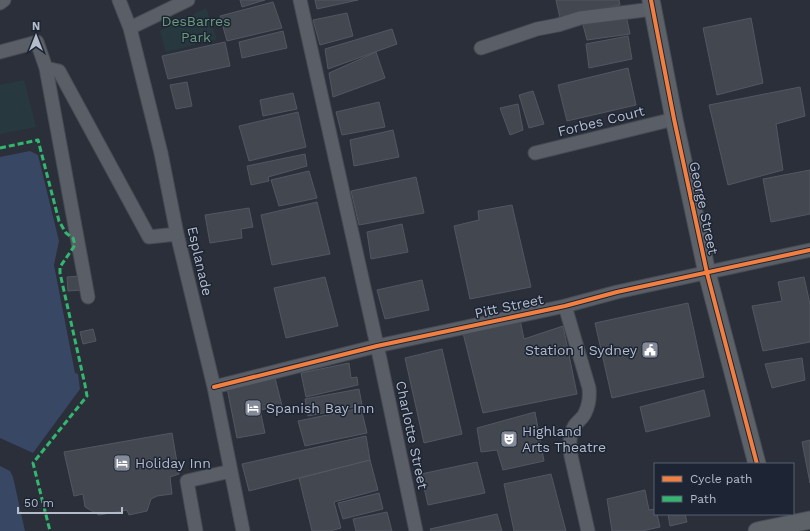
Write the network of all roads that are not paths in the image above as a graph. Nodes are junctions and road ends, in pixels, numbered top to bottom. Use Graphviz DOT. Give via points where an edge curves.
graph roads {
  1 [pos="4,0"];
  2 [pos="119,0"];
  3 [pos="188,0"];
  4 [pos="300,0"];
  5 [pos="0,3"];
  6 [pos="652,4"];
  7 [pos="130,28"];
  8 [pos="481,48"];
  9 [pos="0,52"];
  10 [pos="46,68"];
  11 [pos="674,120"];
  12 [pos="535,153"];
  13 [pos="177,234"];
  14 [pos="810,250"];
  15 [pos="707,273"];
  16 [pos="88,297"];
  17 [pos="565,306"];
  18 [pos="377,346"];
  19 [pos="214,387"];
  20 [pos="757,463"];
  21 [pos="231,471"];
  22 [pos="804,524"];
  23 [pos="769,526"];
  24 [pos="196,531"];
  25 [pos="243,531"];
  26 [pos="416,531"];
  27 [pos="588,531"];
  1 -- 5 [label="street"];
  2 -- 7 [label="street, Esplanade"];
  3 -- 7 [label="street"];
  4 -- 18 [label="street, Charlotte Street"];
  6 -- 8 [label="street" via="537,29"];
  6 -- 11 [label="main road, George Street"];
  7 -- 13 [label="street, Esplanade" via="162,153"];
  9 -- 10 [label="street" via="37,42"];
  10 -- 13 [label="street" via="59,71 149,237"];
  10 -- 16 [label="street"];
  11 -- 12 [label="street, Forbes Court"];
  11 -- 15 [label="main road, George Street"];
  13 -- 19 [label="street, Esplanade"];
  14 -- 15 [label="street, Pitt Street"];
  15 -- 17 [label="street, Pitt Street"];
  15 -- 20 [label="main road, George Street"];
  17 -- 18 [label="street, Pitt Street"];
  17 -- 27 [label="street" via="589,388 585,415 573,428 569,444"];
  18 -- 19 [label="street, Pitt Street"];
  18 -- 26 [label="street, Charlotte Street"];
  19 -- 21 [label="street, Esplanade"];
  21 -- 24 [label="street" via="187,481"];
  21 -- 25 [label="street, Esplanade"];
  22 -- 23 [label="main road"];
}
